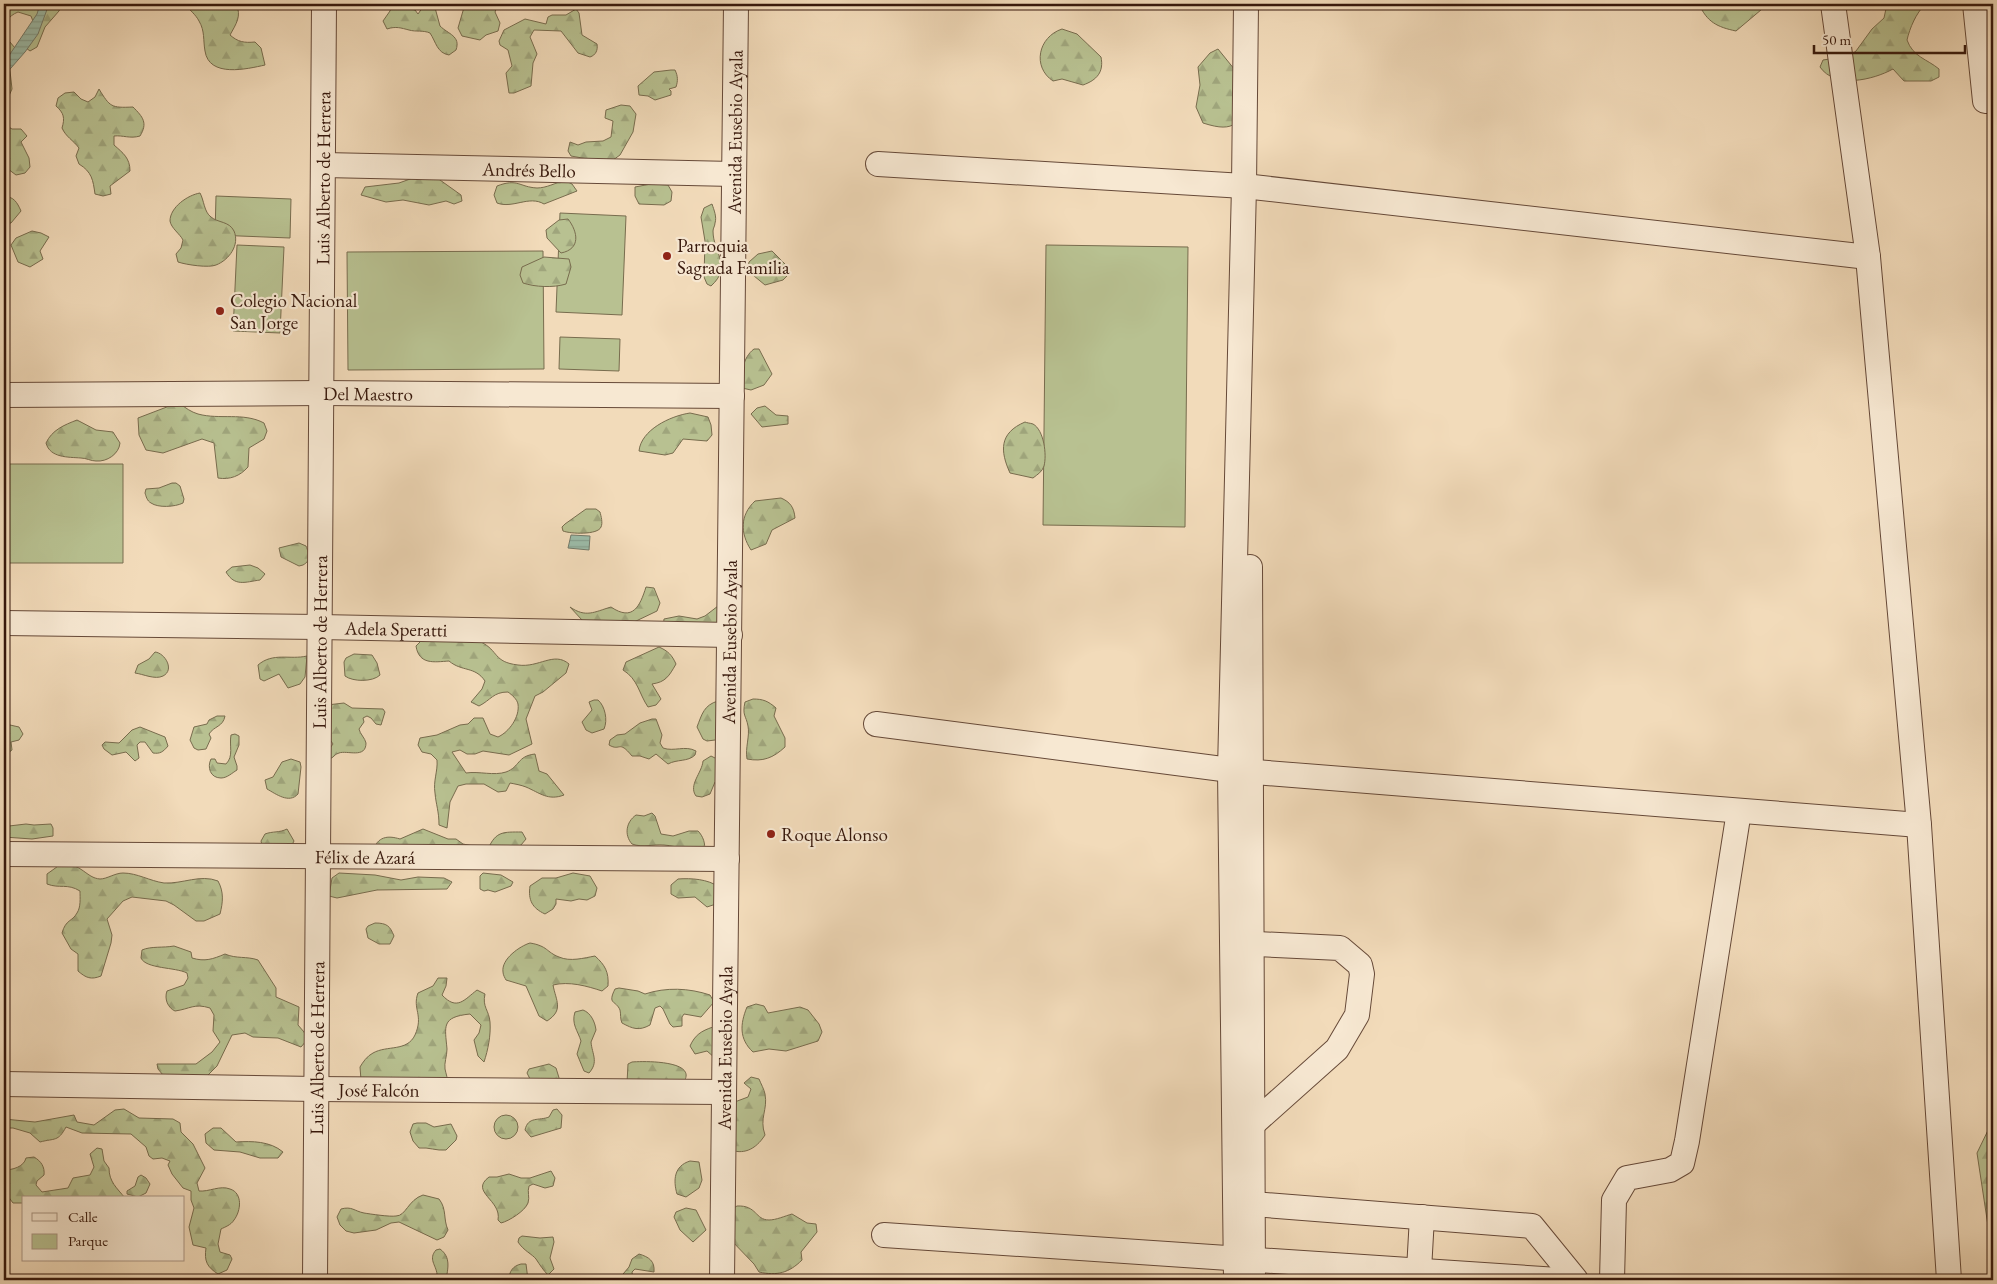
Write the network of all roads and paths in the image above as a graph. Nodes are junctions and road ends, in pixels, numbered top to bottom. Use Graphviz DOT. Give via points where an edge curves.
graph roads {
  1 [pos="324,4"];
  2 [pos="736,4"];
  3 [pos="1246,4"];
  4 [pos="1833,4"];
  5 [pos="1975,4"];
  6 [pos="1989,101"];
  7 [pos="878,164"];
  8 [pos="324,165"];
  9 [pos="733,174"];
  10 [pos="1244,186"];
  11 [pos="1868,257"];
  12 [pos="322,393"];
  13 [pos="4,395"];
  14 [pos="732,396"];
  15 [pos="4,623"];
  16 [pos="320,627"];
  17 [pos="730,635"];
  18 [pos="876,724"];
  19 [pos="1240,771"];
  20 [pos="1738,811"];
  21 [pos="1919,825"];
  22 [pos="4,854"];
  23 [pos="318,855"];
  24 [pos="727,859"];
  25 [pos="1242,944"];
  26 [pos="4,1084"];
  27 [pos="316,1089"];
  28 [pos="723,1092"];
  29 [pos="1253,1124"];
  30 [pos="1253,1204"];
  31 [pos="1422,1218"];
  32 [pos="884,1235"];
  33 [pos="1245,1269"];
  34 [pos="1419,1270"];
  35 [pos="315,1280"];
  36 [pos="722,1280"];
  37 [pos="1558,1280"];
  38 [pos="1576,1280"];
  39 [pos="1612,1280"];
  40 [pos="1949,1280"];
  1 -- 8 [label="street, Luis Alberto de Herrera"];
  2 -- 9 [label="street, Avenida Eusebio Ayala"];
  3 -- 10 [label="street"];
  4 -- 11 [label="street"];
  5 -- 6 [label="street"];
  7 -- 10 [label="street"];
  8 -- 9 [label="street, Andrés Bello"];
  8 -- 12 [label="street, Luis Alberto de Herrera"];
  9 -- 14 [label="street, Avenida Eusebio Ayala"];
  10 -- 11 [label="street"];
  10 -- 19 [label="street"];
  11 -- 21 [label="street"];
  12 -- 13 [label="street, Del Maestro"];
  12 -- 14 [label="street, Del Maestro"];
  12 -- 16 [label="street, Luis Alberto de Herrera"];
  14 -- 17 [label="street, Avenida Eusebio Ayala"];
  15 -- 16 [label="street, Adela Speratti"];
  16 -- 17 [label="street, Adela Speratti"];
  16 -- 23 [label="street, Luis Alberto de Herrera"];
  17 -- 24 [label="street, Avenida Eusebio Ayala"];
  18 -- 19 [label="street"];
  19 -- 20 [label="street"];
  19 -- 25 [label="street"];
  20 -- 21 [label="street"];
  20 -- 39 [label="street" via="1682,1163 1670,1170 1627,1178 1614,1200"];
  21 -- 40 [label="street"];
  22 -- 23 [label="street, Félix de Azará"];
  23 -- 24 [label="street, Félix de Azará"];
  23 -- 27 [label="street, Luis Alberto de Herrera"];
  24 -- 28 [label="street, Avenida Eusebio Ayala"];
  25 -- 29 [label="street"];
  25 -- 29 [label="street" via="1340,948 1360,965 1362,974 1357,1015 1337,1049"];
  25 -- 33 [label="street"];
  26 -- 27 [label="street, José Falcón"];
  27 -- 28 [label="street, José Falcón"];
  27 -- 35 [label="street, Luis Alberto de Herrera"];
  28 -- 36 [label="street, Avenida Eusebio Ayala"];
  29 -- 30 [label="street"];
  30 -- 31 [label="street"];
  30 -- 33 [label="street"];
  31 -- 34 [label="street"];
  31 -- 38 [label="street" via="1532,1226"];
  32 -- 33 [label="street"];
  33 -- 34 [label="street"];
  34 -- 37 [label="street"];
}
